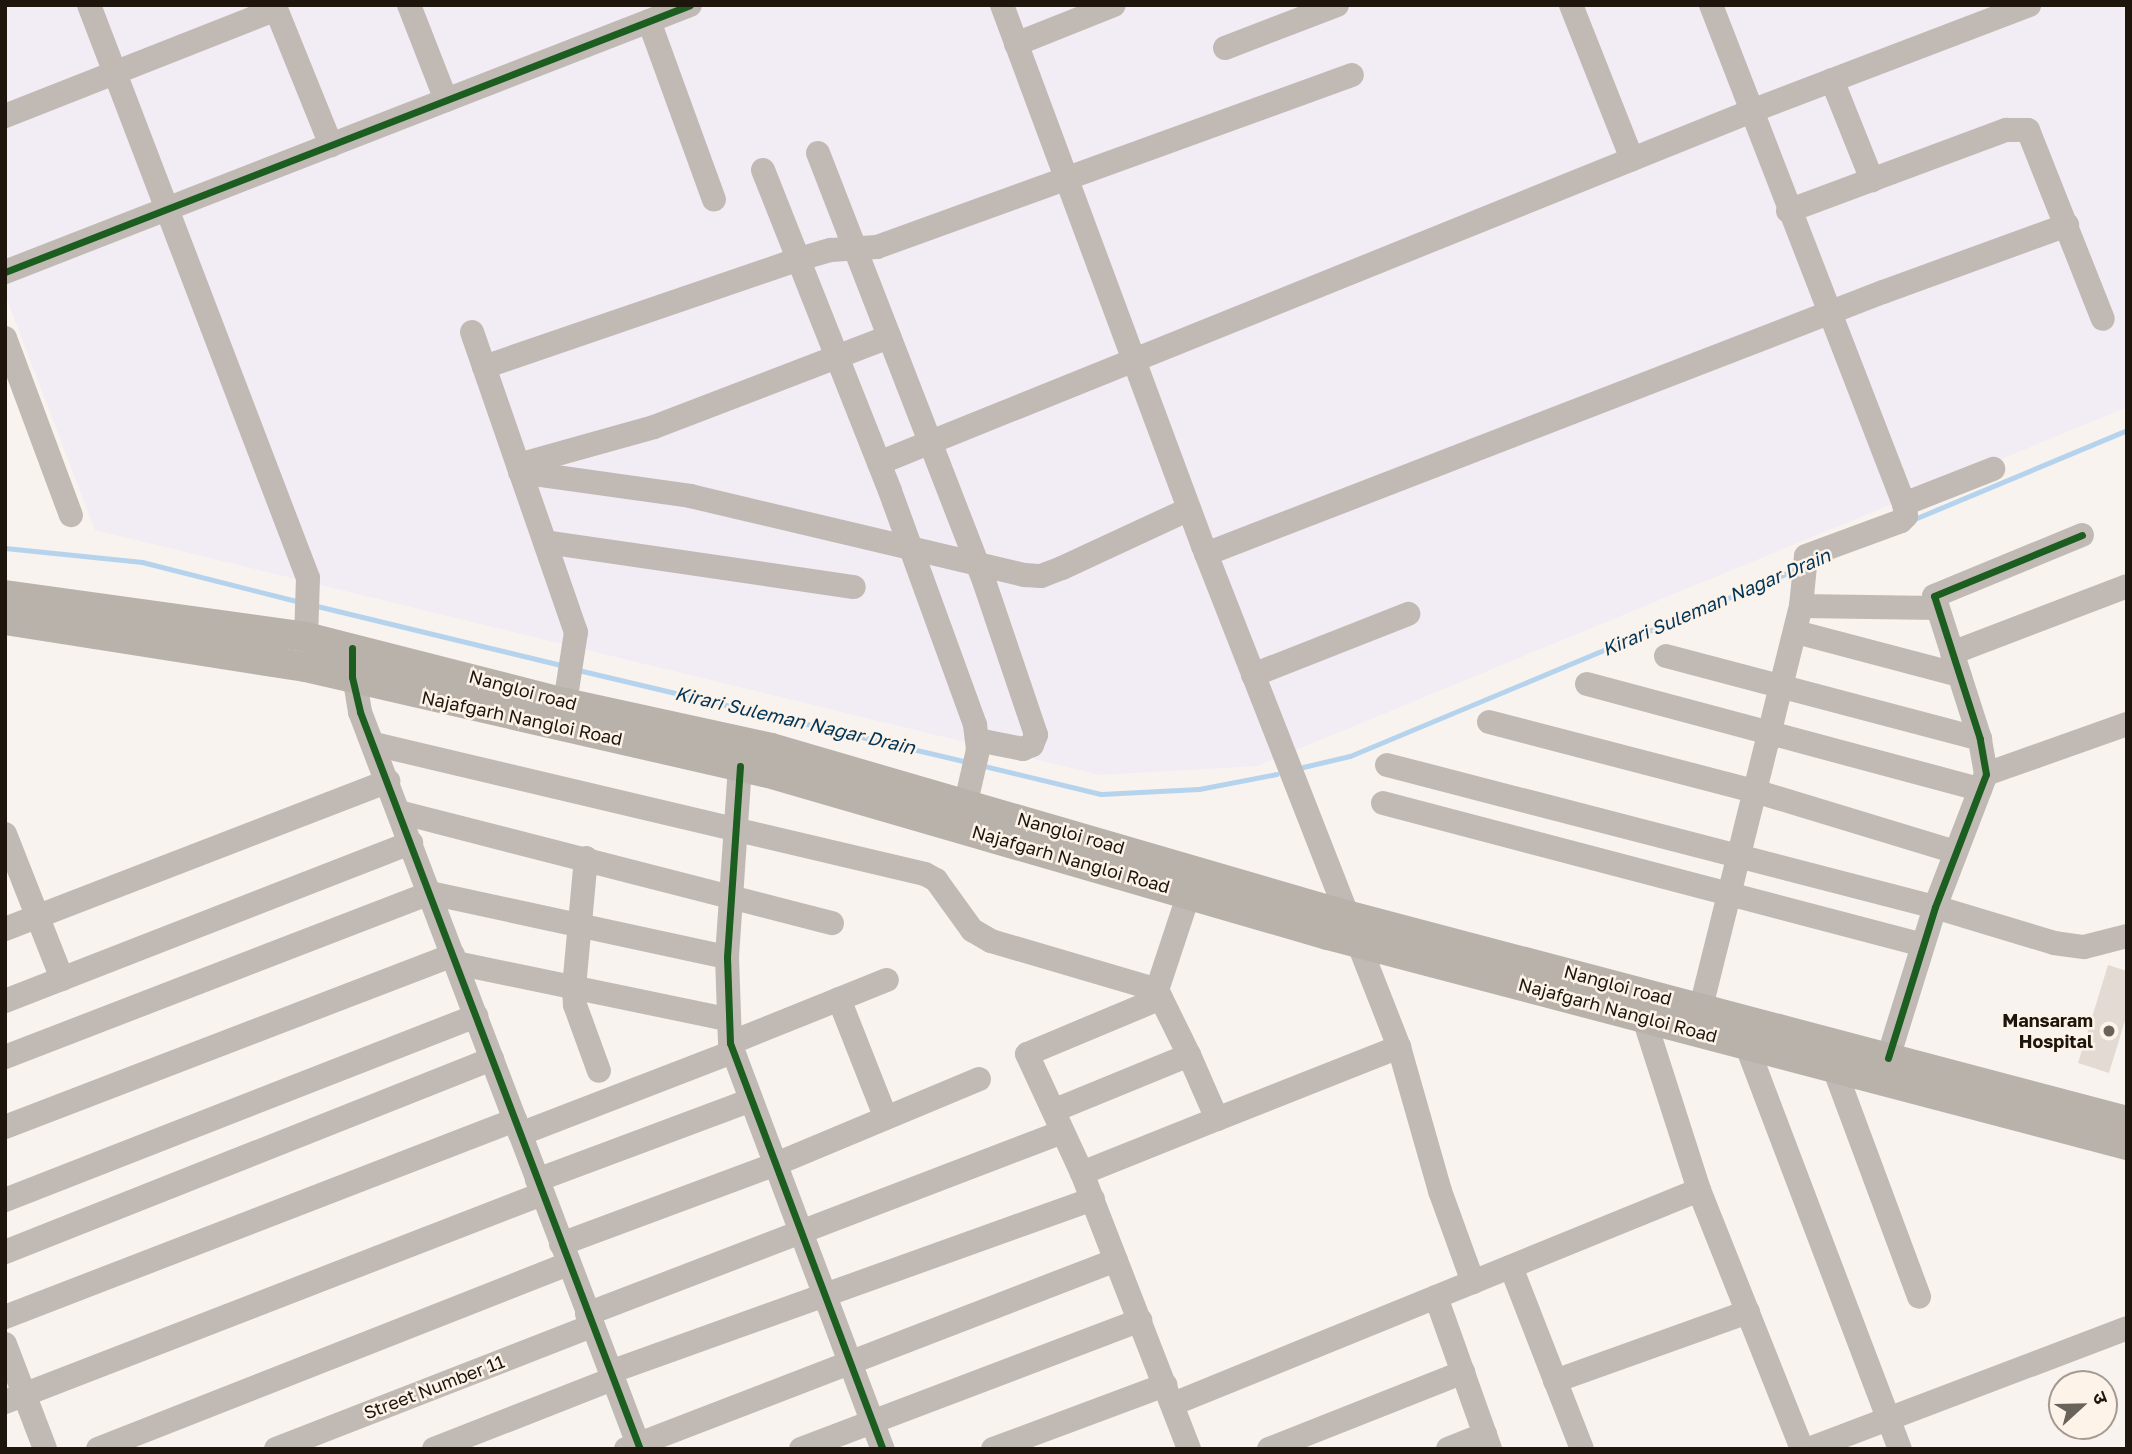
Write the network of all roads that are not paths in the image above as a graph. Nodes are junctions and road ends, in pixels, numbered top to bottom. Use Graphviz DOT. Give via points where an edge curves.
graph roads {
  1 [pos="89,5"];
  2 [pos="409,5"];
  3 [pos="689,5"];
  4 [pos="1002,5"];
  5 [pos="1114,5"];
  6 [pos="1337,5"];
  7 [pos="1571,5"];
  8 [pos="1711,5"];
  9 [pos="2029,5"];
  10 [pos="1972,15"];
  11 [pos="649,21"];
  12 [pos="1016,44"];
  13 [pos="1225,48"];
  14 [pos="115,73"];
  15 [pos="1352,75"];
  16 [pos="1832,80"];
  17 [pos="446,100"];
  18 [pos="1749,112"];
  19 [pos="5,117"];
  20 [pos="331,145"];
  21 [pos="818,153"];
  22 [pos="1632,159"];
  23 [pos="763,170"];
  24 [pos="1872,180"];
  25 [pos="1067,181"];
  26 [pos="714,200"];
  27 [pos="167,209"];
  28 [pos="1788,211"];
  29 [pos="2067,225"];
  30 [pos="855,248"];
  31 [pos="799,260"];
  32 [pos="5,272"];
  33 [pos="1829,313"];
  34 [pos="2103,319"];
  35 [pos="472,332"];
  36 [pos="889,337"];
  37 [pos="5,338"];
  38 [pos="838,359"];
  39 [pos="1134,360"];
  40 [pos="484,367"];
  41 [pos="930,442"];
  42 [pos="879,463"];
  43 [pos="519,468"];
  44 [pos="1993,469"];
  45 [pos="1904,504"];
  46 [pos="1189,509"];
  47 [pos="71,515"];
  48 [pos="2082,535"];
  49 [pos="545,542"];
  50 [pos="912,548"];
  51 [pos="1206,554"];
  52 [pos="976,562"];
  53 [pos="1803,586"];
  54 [pos="2127,586"];
  55 [pos="854,587"];
  56 [pos="5,596"];
  57 [pos="1937,608"];
  58 [pos="1408,614"];
  59 [pos="5,620"];
  60 [pos="1796,632"];
  61 [pos="306,637"];
  62 [pos="1666,656"];
  63 [pos="352,662"];
  64 [pos="1955,664"];
  65 [pos="1254,675"];
  66 [pos="1587,684"];
  67 [pos="568,688"];
  68 [pos="1783,689"];
  69 [pos="1489,722"];
  70 [pos="2127,724"];
  71 [pos="1773,733"];
  72 [pos="1980,739"];
  73 [pos="374,744"];
  74 [pos="978,745"];
  75 [pos="1387,765"];
  76 [pos="740,766"];
  77 [pos="388,781"];
  78 [pos="1983,782"];
  79 [pos="969,790"];
  80 [pos="1758,792"];
  81 [pos="1383,803"];
  82 [pos="399,812"];
  83 [pos="736,829"];
  84 [pos="5,834"];
  85 [pos="411,843"];
  86 [pos="1955,852"];
  87 [pos="1741,856"];
  88 [pos="586,858"];
  89 [pos="1189,893"];
  90 [pos="430,894"];
  91 [pos="731,895"];
  92 [pos="1730,897"];
  93 [pos="1935,907"];
  94 [pos="38,917"];
  95 [pos="832,923"];
  96 [pos="579,925"];
  97 [pos="5,929"];
  98 [pos="1352,929"];
  99 [pos="2127,936"];
  100 [pos="1923,945"];
  101 [pos="727,957"];
  102 [pos="454,959"];
  103 [pos="62,979"];
  104 [pos="887,980"];
  105 [pos="574,987"];
  106 [pos="1159,994"];
  107 [pos="839,999"];
  108 [pos="5,1000"];
  109 [pos="1639,1002"];
  110 [pos="476,1016"];
  111 [pos="1698,1019"];
  112 [pos="730,1038"];
  113 [pos="1746,1044"];
  114 [pos="1399,1047"];
  115 [pos="1189,1055"];
  116 [pos="5,1058"];
  117 [pos="1888,1058"];
  118 [pos="492,1059"];
  119 [pos="1834,1068"];
  120 [pos="599,1071"];
  121 [pos="979,1079"];
  122 [pos="751,1100"];
  123 [pos="885,1116"];
  124 [pos="1217,1119"];
  125 [pos="1058,1121"];
  126 [pos="2127,1121"];
  127 [pos="5,1127"];
  128 [pos="517,1127"];
  129 [pos="2127,1145"];
  130 [pos="776,1164"];
  131 [pos="1082,1172"];
  132 [pos="540,1187"];
  133 [pos="1699,1190"];
  134 [pos="1093,1199"];
  135 [pos="5,1200"];
  136 [pos="801,1230"];
  137 [pos="5,1252"];
  138 [pos="565,1254"];
  139 [pos="1116,1260"];
  140 [pos="1510,1267"];
  141 [pos="1473,1282"];
  142 [pos="824,1292"];
  143 [pos="1436,1297"];
  144 [pos="1919,1297"];
  145 [pos="1748,1312"];
  146 [pos="5,1317"];
  147 [pos="589,1320"];
  148 [pos="1140,1320"];
  149 [pos="2126,1329"];
  150 [pos="5,1343"];
  151 [pos="850,1360"];
  152 [pos="1463,1372"];
  153 [pos="611,1376"];
  154 [pos="1555,1381"];
  155 [pos="1169,1395"];
  156 [pos="15,1398"];
  157 [pos="1888,1419"];
  158 [pos="873,1422"];
  159 [pos="1488,1441"];
  160 [pos="635,1447"];
  161 [pos="1185,1447"];
  162 [pos="45,1449"];
  163 [pos="97,1449"];
  164 [pos="276,1449"];
  165 [pos="434,1449"];
  166 [pos="801,1449"];
  167 [pos="883,1449"];
  168 [pos="993,1449"];
  169 [pos="1269,1449"];
  170 [pos="1448,1449"];
  171 [pos="1582,1449"];
  172 [pos="1802,1449"];
  173 [pos="1809,1449"];
  174 [pos="1900,1449"];
  1 -- 14 [label="street"];
  2 -- 17 [label="street"];
  3 -- 11 [label="street"];
  4 -- 12 [label="street"];
  5 -- 12 [label="street"];
  6 -- 13 [label="street"];
  7 -- 22 [label="street"];
  8 -- 18 [label="street"];
  9 -- 10 [label="street"];
  10 -- 16 [label="street"];
  11 -- 17 [label="street"];
  11 -- 26 [label="street"];
  12 -- 25 [label="street"];
  14 -- 19 [label="street"];
  14 -- 20 [label="street" via="276,9"];
  14 -- 27 [label="street"];
  15 -- 25 [label="street"];
  16 -- 18 [label="street"];
  16 -- 24 [label="street"];
  17 -- 20 [label="street"];
  18 -- 22 [label="street"];
  18 -- 28 [label="street"];
  20 -- 27 [label="street"];
  21 -- 30 [label="street"];
  22 -- 39 [label="street"];
  23 -- 31 [label="street"];
  24 -- 28 [label="street"];
  24 -- 29 [label="street" via="2019,127 2028,130 2035,141"];
  25 -- 30 [label="street" via="877,247"];
  25 -- 39 [label="street"];
  27 -- 32 [label="street"];
  27 -- 61 [label="street" via="308,578"];
  28 -- 33 [label="street"];
  29 -- 33 [label="street"];
  29 -- 34 [label="street"];
  30 -- 31 [label="street"];
  30 -- 36 [label="street"];
  31 -- 38 [label="street"];
  31 -- 40 [label="street"];
  33 -- 45 [label="street"];
  33 -- 51 [label="street"];
  35 -- 40 [label="street"];
  36 -- 38 [label="street"];
  36 -- 41 [label="street"];
  37 -- 47 [label="street"];
  38 -- 42 [label="street"];
  38 -- 43 [label="street" via="654,427"];
  39 -- 41 [label="street"];
  39 -- 46 [label="street"];
  40 -- 43 [label="street"];
  41 -- 42 [label="street"];
  41 -- 52 [label="street"];
  42 -- 50 [label="street"];
  43 -- 49 [label="street"];
  43 -- 50 [label="street" via="690,496"];
  44 -- 45 [label="street"];
  45 -- 53 [label="street" via="1906,516 1901,521 1809,555"];
  46 -- 51 [label="street"];
  46 -- 52 [label="street" via="1041,576"];
  48 -- 57 [label="street" via="1938,592 1934,596"];
  49 -- 55 [label="street"];
  49 -- 67 [label="street" via="576,632"];
  50 -- 52 [label="street"];
  50 -- 74 [label="street"];
  51 -- 65 [label="street"];
  52 -- 74 [label="street" via="1035,735 1032,744 1023,748"];
  53 -- 57 [label="street"];
  53 -- 60 [label="street"];
  54 -- 64 [label="street"];
  56 -- 61 [label="main road, Nangloi road"];
  57 -- 64 [label="street"];
  58 -- 65 [label="street"];
  59 -- 63 [label="main road, Najafgarh Nangloi Road"];
  60 -- 64 [label="street"];
  60 -- 68 [label="street"];
  61 -- 63 [label="main road, Nangloi road"];
  62 -- 68 [label="street"];
  63 -- 67 [label="main road, Nangloi road"];
  63 -- 73 [label="street"];
  63 -- 76 [label="main road, Najafgarh Nangloi Road"];
  64 -- 72 [label="street"];
  65 -- 98 [label="street"];
  66 -- 71 [label="street"];
  67 -- 79 [label="main road, Nangloi road" via="771,748"];
  68 -- 71 [label="street"];
  68 -- 72 [label="street"];
  69 -- 80 [label="street"];
  70 -- 78 [label="street"];
  71 -- 78 [label="street"];
  71 -- 80 [label="street"];
  72 -- 78 [label="street"];
  73 -- 77 [label="street"];
  73 -- 83 [label="street"];
  74 -- 79 [label="street"];
  75 -- 87 [label="street"];
  76 -- 83 [label="street"];
  76 -- 89 [label="main road, Najafgarh Nangloi Road"];
  77 -- 82 [label="street"];
  77 -- 94 [label="street"];
  78 -- 86 [label="street"];
  79 -- 98 [label="main road, Nangloi road"];
  80 -- 86 [label="street"];
  80 -- 87 [label="street"];
  81 -- 92 [label="street"];
  82 -- 85 [label="street"];
  82 -- 88 [label="street"];
  83 -- 91 [label="street"];
  83 -- 106 [label="street" via="925,874 936,880 972,930 991,941"];
  84 -- 94 [label="street"];
  85 -- 90 [label="street"];
  85 -- 103 [label="street"];
  86 -- 93 [label="street"];
  87 -- 92 [label="street"];
  87 -- 93 [label="street"];
  88 -- 91 [label="street"];
  88 -- 96 [label="street"];
  89 -- 98 [label="main road, Najafgarh Nangloi Road"];
  89 -- 106 [label="street"];
  90 -- 96 [label="street"];
  90 -- 102 [label="street"];
  90 -- 116 [label="street"];
  91 -- 95 [label="street"];
  91 -- 101 [label="street"];
  92 -- 100 [label="street"];
  92 -- 111 [label="street"];
  93 -- 99 [label="street" via="2054,943 2084,947"];
  93 -- 100 [label="street"];
  94 -- 97 [label="street"];
  94 -- 103 [label="street"];
  96 -- 101 [label="street"];
  96 -- 105 [label="street"];
  98 -- 109 [label="main road, Najafgarh Nangloi Road"];
  98 -- 114 [label="street"];
  100 -- 117 [label="street"];
  101 -- 112 [label="street"];
  102 -- 105 [label="street"];
  102 -- 110 [label="street"];
  102 -- 127 [label="street"];
  103 -- 108 [label="street"];
  104 -- 107 [label="street"];
  105 -- 112 [label="street"];
  105 -- 120 [label="street" via="578,1015"];
  106 -- 115 [label="street"];
  106 -- 125 [label="street" via="1027,1054"];
  107 -- 112 [label="street"];
  107 -- 123 [label="street"];
  109 -- 111 [label="main road, Nangloi road"];
  109 -- 133 [label="street"];
  110 -- 118 [label="street"];
  110 -- 135 [label="street"];
  111 -- 113 [label="main road, Najafgarh Nangloi Road"];
  111 -- 117 [label="main road, Nangloi road"];
  112 -- 122 [label="street"];
  112 -- 128 [label="street"];
  113 -- 119 [label="main road, Najafgarh Nangloi Road"];
  113 -- 157 [label="street"];
  114 -- 124 [label="street"];
  114 -- 141 [label="street" via="1440,1191"];
  115 -- 124 [label="street"];
  115 -- 125 [label="street, Street Number 11"];
  117 -- 126 [label="main road, Nangloi road"];
  118 -- 128 [label="street"];
  118 -- 137 [label="street"];
  119 -- 129 [label="main road, Najafgarh Nangloi Road"];
  119 -- 144 [label="street"];
  121 -- 123 [label="street"];
  122 -- 130 [label="street"];
  122 -- 132 [label="street"];
  123 -- 130 [label="street"];
  124 -- 131 [label="street"];
  125 -- 131 [label="street"];
  125 -- 136 [label="street, Street Number 11"];
  128 -- 132 [label="street"];
  128 -- 146 [label="street"];
  130 -- 136 [label="street"];
  130 -- 138 [label="street"];
  131 -- 134 [label="street"];
  132 -- 138 [label="street"];
  132 -- 156 [label="street"];
  133 -- 140 [label="street"];
  133 -- 145 [label="street"];
  134 -- 139 [label="street"];
  134 -- 142 [label="street" via="850,1289"];
  136 -- 142 [label="street"];
  136 -- 147 [label="street, Street Number 11"];
  138 -- 147 [label="street"];
  138 -- 163 [label="street"];
  139 -- 148 [label="street"];
  139 -- 151 [label="street"];
  140 -- 141 [label="street"];
  140 -- 154 [label="street"];
  141 -- 143 [label="street"];
  142 -- 151 [label="street"];
  142 -- 153 [label="street"];
  143 -- 152 [label="street"];
  143 -- 155 [label="street"];
  145 -- 154 [label="street"];
  145 -- 172 [label="street"];
  147 -- 153 [label="street"];
  147 -- 164 [label="street, Street Number 11"];
  148 -- 155 [label="street"];
  148 -- 158 [label="street"];
  149 -- 157 [label="street"];
  150 -- 156 [label="street"];
  151 -- 158 [label="street"];
  151 -- 160 [label="street"];
  152 -- 159 [label="street"];
  152 -- 169 [label="street"];
  153 -- 160 [label="street"];
  153 -- 165 [label="street"];
  154 -- 171 [label="street"];
  155 -- 161 [label="street"];
  155 -- 168 [label="street"];
  156 -- 162 [label="street"];
  157 -- 173 [label="street"];
  157 -- 174 [label="street"];
  158 -- 166 [label="street"];
  158 -- 167 [label="street"];
  159 -- 170 [label="street"];
}
